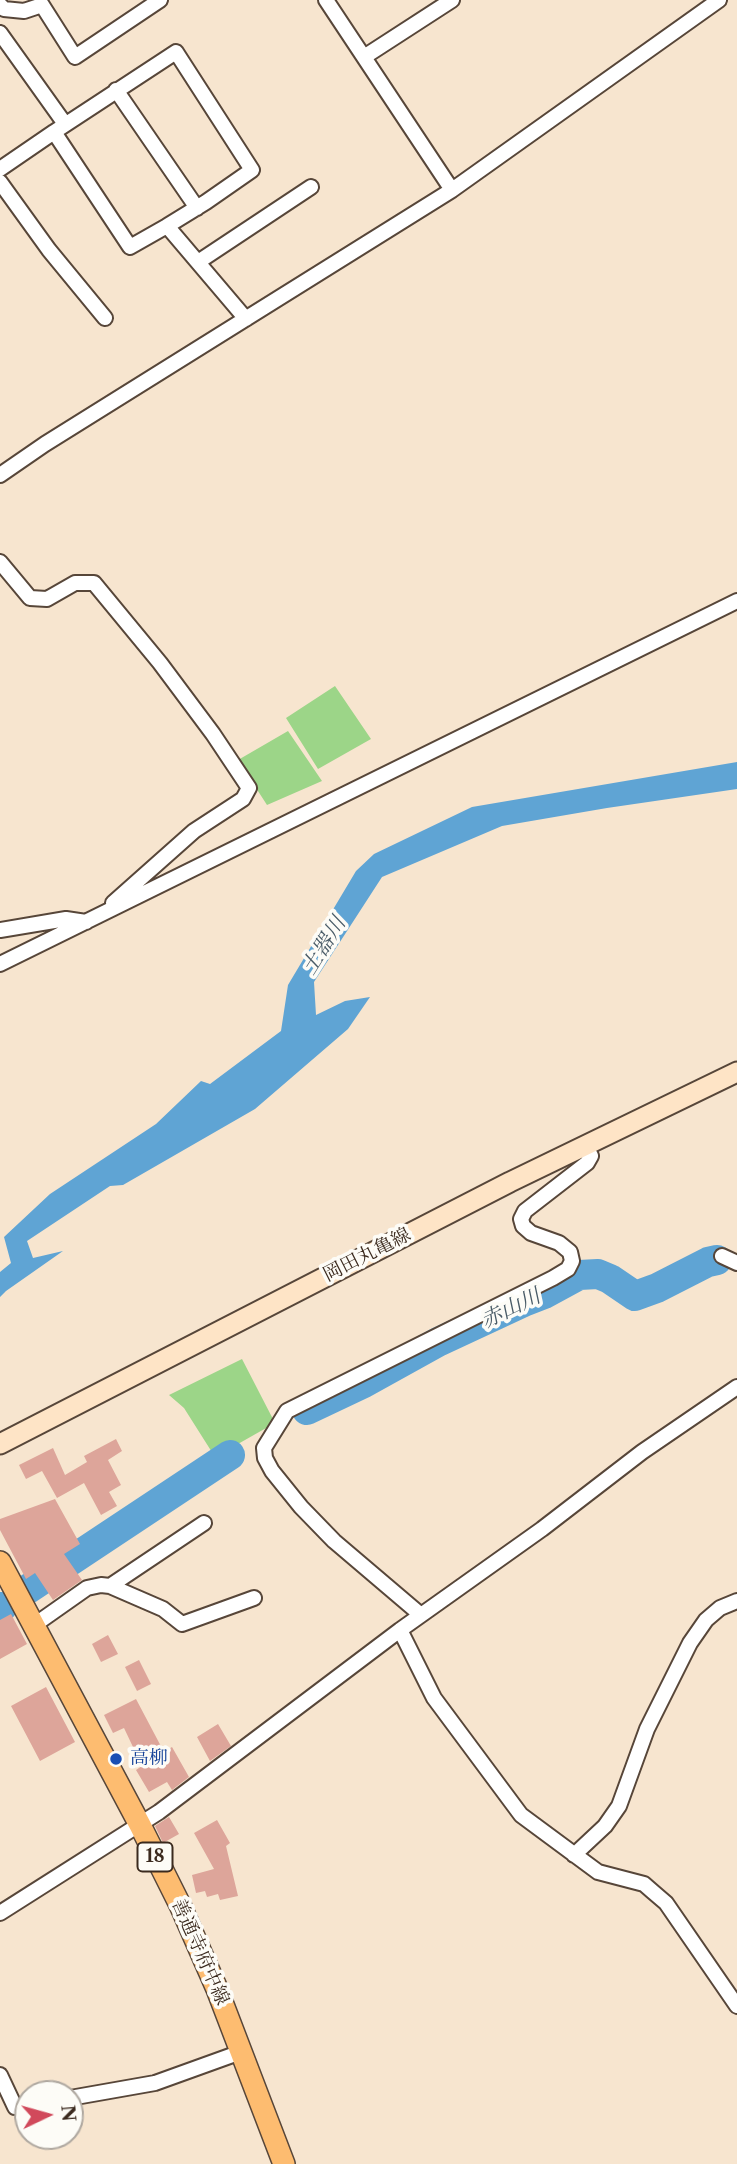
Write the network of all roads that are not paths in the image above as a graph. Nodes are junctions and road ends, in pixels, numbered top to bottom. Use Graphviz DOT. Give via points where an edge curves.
graph roads {
  1 [pos="160,0"];
  2 [pos="326,0"];
  3 [pos="452,0"];
  4 [pos="719,0"];
  5 [pos="42,2"];
  6 [pos="0,5"];
  7 [pos="0,33"];
  8 [pos="364,57"];
  9 [pos="116,90"];
  10 [pos="60,128"];
  11 [pos="0,169"];
  12 [pos="0,182"];
  13 [pos="311,187"];
  14 [pos="452,190"];
  15 [pos="197,208"];
  16 [pos="167,226"];
  17 [pos="198,262"];
  18 [pos="105,318"];
  19 [pos="246,319"];
  20 [pos="0,475"];
  21 [pos="0,562"];
  22 [pos="737,601"];
  23 [pos="92,919"];
  24 [pos="0,930"];
  25 [pos="0,964"];
  26 [pos="737,1072"];
  27 [pos="586,1146"];
  28 [pos="722,1256"];
  29 [pos="737,1263"];
  30 [pos="737,1387"];
  31 [pos="0,1444"];
  32 [pos="204,1523"];
  33 [pos="0,1562"];
  34 [pos="110,1586"];
  35 [pos="254,1598"];
  36 [pos="737,1601"];
  37 [pos="421,1615"];
  38 [pos="33,1626"];
  39 [pos="400,1630"];
  40 [pos="140,1825"];
  41 [pos="574,1856"];
  42 [pos="0,1913"];
  43 [pos="737,2006"];
  44 [pos="241,2052"];
  45 [pos="0,2076"];
  46 [pos="84,2096"];
  47 [pos="14,2106"];
  48 [pos="284,2164"];
  1 -- 5 [label="street" via="75,57"];
  2 -- 8 [label="street"];
  3 -- 8 [label="street"];
  4 -- 14 [label="street"];
  5 -- 6 [label="street" via="24,11"];
  7 -- 10 [label="street"];
  8 -- 14 [label="street"];
  9 -- 10 [label="street"];
  9 -- 15 [label="street"];
  9 -- 15 [label="street" via="176,52 252,170"];
  10 -- 11 [label="street"];
  10 -- 16 [label="street" via="130,247"];
  12 -- 18 [label="street"];
  13 -- 17 [label="street"];
  14 -- 19 [label="street"];
  15 -- 16 [label="street"];
  16 -- 17 [label="street"];
  17 -- 19 [label="street"];
  19 -- 20 [label="street"];
  21 -- 23 [label="street" via="30,598 47,599 75,583 94,583 160,663 249,788 243,799 194,831"];
  22 -- 23 [label="street"];
  23 -- 24 [label="street"];
  23 -- 25 [label="street"];
  26 -- 27 [label="main road, 岡田丸亀線"];
  27 -- 31 [label="main road, 岡田丸亀線"];
  27 -- 37 [label="street" via="591,1156 587,1163 525,1211 522,1219 531,1233 559,1242 570,1252 568,1269 287,1411 264,1448 272,1471 334,1542"];
  28 -- 29 [label="street"];
  30 -- 37 [label="street"];
  32 -- 34 [label="street"];
  33 -- 38 [label="main road, 善通寺府中線 / 18"];
  34 -- 35 [label="street" via="163,1609 182,1624"];
  34 -- 38 [label="street" via="88,1588"];
  36 -- 41 [label="street" via="706,1620 690,1643 648,1729 620,1806"];
  37 -- 39 [label="street"];
  38 -- 40 [label="main road, 善通寺府中線 / 18"];
  39 -- 40 [label="street"];
  39 -- 41 [label="street" via="434,1698 521,1815"];
  40 -- 42 [label="street"];
  40 -- 44 [label="main road, 善通寺府中線 / 18" via="193,1933"];
  41 -- 43 [label="street" via="598,1872 644,1885 666,1903"];
  44 -- 46 [label="street" via="155,2083"];
  44 -- 48 [label="main road, 善通寺府中線 / 18"];
  45 -- 47 [label="street"];
}
